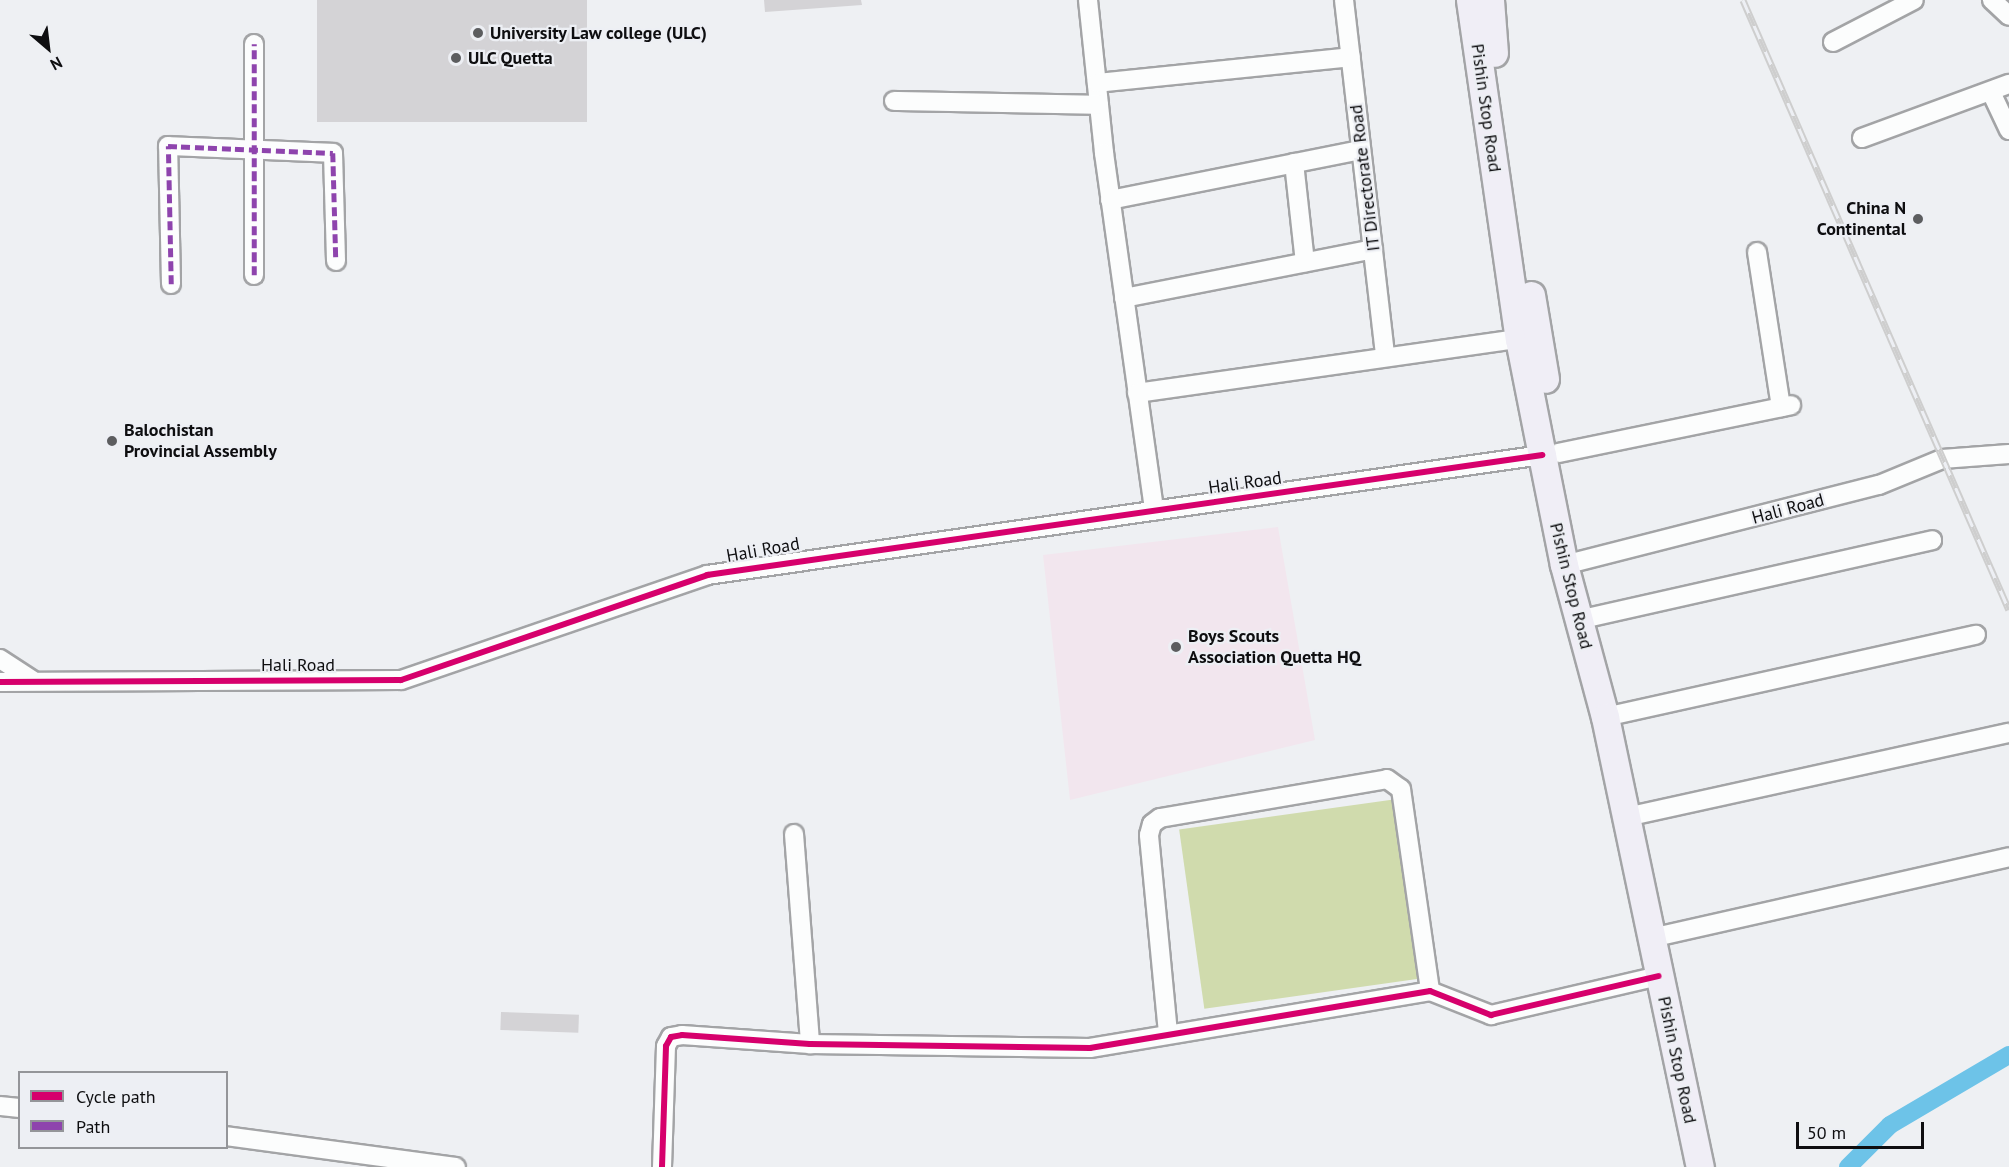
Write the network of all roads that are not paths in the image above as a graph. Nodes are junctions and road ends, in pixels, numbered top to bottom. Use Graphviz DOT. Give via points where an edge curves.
graph roads {
  1 [pos="1088,0"];
  2 [pos="1344,0"];
  3 [pos="1470,0"];
  4 [pos="1490,0"];
  5 [pos="1914,0"];
  6 [pos="1992,0"];
  7 [pos="2009,16"];
  8 [pos="1833,42"];
  9 [pos="254,44"];
  10 [pos="1351,57"];
  11 [pos="1097,83"];
  12 [pos="2009,84"];
  13 [pos="1991,92"];
  14 [pos="894,101"];
  15 [pos="1099,105"];
  16 [pos="2009,130"];
  17 [pos="1862,138"];
  18 [pos="253,150"];
  19 [pos="1361,150"];
  20 [pos="1293,163"];
  21 [pos="1110,200"];
  22 [pos="1373,249"];
  23 [pos="1757,252"];
  24 [pos="336,261"];
  25 [pos="1305,262"];
  26 [pos="254,275"];
  27 [pos="171,284"];
  28 [pos="1124,297"];
  29 [pos="1529,337"];
  30 [pos="1385,355"];
  31 [pos="1137,393"];
  32 [pos="1550,454"];
  33 [pos="2009,454"];
  34 [pos="1154,511"];
  35 [pos="1932,540"];
  36 [pos="1570,563"];
  37 [pos="1585,618"];
  38 [pos="1976,634"];
  39 [pos="0,659"];
  40 [pos="32,680"];
  41 [pos="0,682"];
  42 [pos="1611,716"];
  43 [pos="2008,733"];
  44 [pos="1632,816"];
  45 [pos="794,834"];
  46 [pos="2009,857"];
  47 [pos="1658,936"];
  48 [pos="1659,976"];
  49 [pos="1430,991"];
  50 [pos="1168,1033"];
  51 [pos="810,1044"];
  52 [pos="0,1106"];
  53 [pos="18,1108"];
  54 [pos="228,1136"];
  55 [pos="456,1167"];
  56 [pos="662,1167"];
  57 [pos="1700,1167"];
  58 [pos="1713,1167"];
  1 -- 11 [label="street"];
  2 -- 10 [label="street, IT Directorate Road"];
  3 -- 29 [label="main road, Pishin Stop Road"];
  4 -- 29 [label="main road, Pishin Stop Road"];
  5 -- 8 [label="street"];
  6 -- 7 [label="street"];
  9 -- 18 [label="street"];
  10 -- 11 [label="street"];
  10 -- 19 [label="street, IT Directorate Road"];
  11 -- 15 [label="street"];
  12 -- 13 [label="street"];
  13 -- 16 [label="street"];
  13 -- 17 [label="street"];
  14 -- 15 [label="street"];
  15 -- 21 [label="street"];
  18 -- 24 [label="street" via="333,153"];
  18 -- 26 [label="street"];
  18 -- 27 [label="street" via="168,146"];
  19 -- 20 [label="street"];
  19 -- 22 [label="street, IT Directorate Road"];
  20 -- 21 [label="street"];
  20 -- 25 [label="street"];
  21 -- 28 [label="street"];
  22 -- 25 [label="street"];
  22 -- 30 [label="street, IT Directorate Road"];
  23 -- 32 [label="street, Hali Road" via="1786,406"];
  25 -- 28 [label="street"];
  28 -- 31 [label="street"];
  29 -- 30 [label="street"];
  29 -- 32 [label="main road, Pishin Stop Road"];
  30 -- 31 [label="street"];
  31 -- 34 [label="street"];
  32 -- 34 [label="street, Hali Road"];
  32 -- 36 [label="main road, Pishin Stop Road"];
  33 -- 36 [label="street, Hali Road" via="1942,459 1879,485"];
  34 -- 40 [label="street, Hali Road" via="707,575 401,680"];
  35 -- 37 [label="street"];
  36 -- 37 [label="main road, Pishin Stop Road"];
  37 -- 42 [label="main road, Pishin Stop Road"];
  38 -- 42 [label="street"];
  39 -- 40 [label="street"];
  40 -- 41 [label="street, Hali Road"];
  42 -- 44 [label="main road, Pishin Stop Road"];
  43 -- 44 [label="street"];
  44 -- 47 [label="main road, Pishin Stop Road"];
  45 -- 51 [label="street"];
  46 -- 47 [label="street"];
  47 -- 48 [label="main road, Pishin Stop Road"];
  47 -- 58 [label="main road, Pishin Stop Road"];
  48 -- 49 [label="street" via="1491,1015"];
  48 -- 57 [label="main road, Pishin Stop Road"];
  49 -- 50 [label="street"];
  49 -- 50 [label="street" via="1401,789 1387,779 1160,818 1152,824 1149,835"];
  50 -- 51 [label="street" via="1090,1048"];
  51 -- 56 [label="street" via="671,1037 666,1046"];
  52 -- 53 [label="street"];
  54 -- 55 [label="street"];
}
